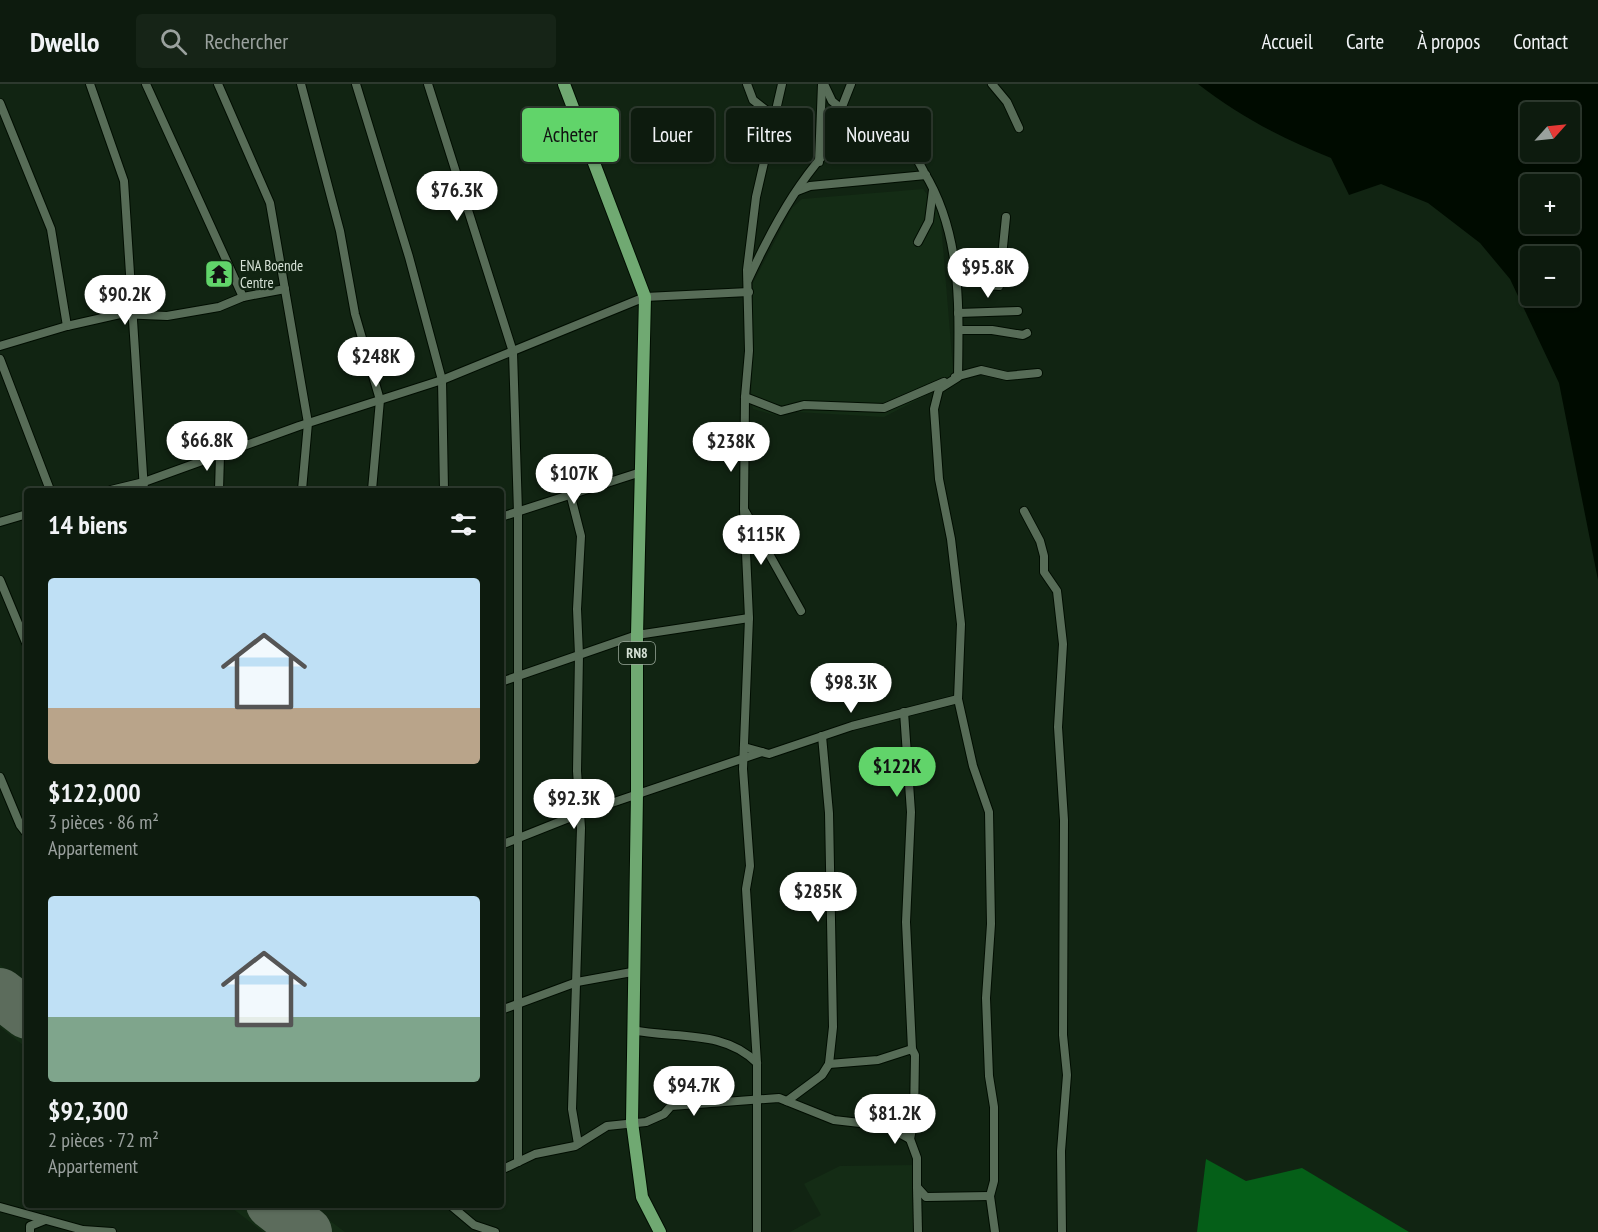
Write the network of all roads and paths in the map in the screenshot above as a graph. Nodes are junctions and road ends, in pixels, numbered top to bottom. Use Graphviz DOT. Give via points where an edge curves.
graph roads {
  1 [pos="90,84"];
  2 [pos="146,84"];
  3 [pos="218,84"];
  4 [pos="301,84"];
  5 [pos="356,84"];
  6 [pos="428,84"];
  7 [pos="564,84"];
  8 [pos="747,84"];
  9 [pos="782,84"];
  10 [pos="823,84"];
  11 [pos="851,84"];
  12 [pos="992,84"];
  13 [pos="0,103"];
  14 [pos="763,108"];
  15 [pos="777,108"];
  16 [pos="840,108"];
  17 [pos="1018,128"];
  18 [pos="825,148"];
  19 [pos="825,154"];
  20 [pos="821,159"];
  21 [pos="764,162"];
  22 [pos="917,162"];
  23 [pos="926,176"];
  24 [pos="933,188"];
  25 [pos="797,191"];
  26 [pos="1006,217"];
  27 [pos="918,242"];
  28 [pos="957,278"];
  29 [pos="748,280"];
  30 [pos="285,289"];
  31 [pos="749,292"];
  32 [pos="243,297"];
  33 [pos="645,297"];
  34 [pos="1018,311"];
  35 [pos="133,313"];
  36 [pos="958,313"];
  37 [pos="67,326"];
  38 [pos="960,330"];
  39 [pos="1027,333"];
  40 [pos="0,346"];
  41 [pos="513,352"];
  42 [pos="0,359"];
  43 [pos="1038,373"];
  44 [pos="958,376"];
  45 [pos="442,380"];
  46 [pos="745,397"];
  47 [pos="380,400"];
  48 [pos="308,423"];
  49 [pos="220,455"];
  50 [pos="641,472"];
  51 [pos="144,486"];
  52 [pos="49,488"];
  53 [pos="128,488"];
  54 [pos="219,488"];
  55 [pos="302,488"];
  56 [pos="372,488"];
  57 [pos="444,488"];
  58 [pos="570,494"];
  59 [pos="744,509"];
  60 [pos="1024,511"];
  61 [pos="518,512"];
  62 [pos="24,515"];
  63 [pos="504,516"];
  64 [pos="0,522"];
  65 [pos="0,580"];
  66 [pos="801,611"];
  67 [pos="749,618"];
  68 [pos="637,635"];
  69 [pos="24,638"];
  70 [pos="579,655"];
  71 [pos="517,676"];
  72 [pos="504,681"];
  73 [pos="958,699"];
  74 [pos="904,712"];
  75 [pos="822,736"];
  76 [pos="744,747"];
  77 [pos="762,752"];
  78 [pos="743,760"];
  79 [pos="0,777"];
  80 [pos="637,794"];
  81 [pos="579,814"];
  82 [pos="24,830"];
  83 [pos="518,838"];
  84 [pos="504,844"];
  85 [pos="632,972"];
  86 [pos="577,982"];
  87 [pos="518,1005"];
  88 [pos="504,1009"];
  89 [pos="632,1030"];
  90 [pos="912,1049"];
  91 [pos="757,1063"];
  92 [pos="829,1064"];
  93 [pos="758,1098"];
  94 [pos="788,1101"];
  95 [pos="632,1122"];
  96 [pos="910,1139"];
  97 [pos="578,1144"];
  98 [pos="519,1162"];
  99 [pos="504,1169"];
  100 [pos="917,1187"];
  101 [pos="990,1196"];
  102 [pos="0,1207"];
  103 [pos="454,1208"];
  104 [pos="45,1220"];
  105 [pos="97,1231"];
  106 [pos="30,1232"];
  107 [pos="112,1232"];
  108 [pos="495,1232"];
  109 [pos="660,1232"];
  110 [pos="757,1232"];
  111 [pos="918,1232"];
  112 [pos="995,1232"];
  113 [pos="1062,1232"];
  1 -- 35 [label="street" via="124,182"];
  2 -- 32 [label="street"];
  3 -- 30 [label="street" via="270,203"];
  4 -- 47 [label="street" via="340,231 355,314"];
  5 -- 45 [label="street"];
  6 -- 41 [label="street"];
  7 -- 33 [label="main road, RN8"];
  8 -- 14 [label="street" via="753,100"];
  9 -- 15 [label="street"];
  10 -- 16 [label="street"];
  10 -- 20 [label="street"];
  11 -- 16 [label="street"];
  12 -- 17 [label="street" via="1007,102"];
  13 -- 37 [label="street" via="51,229"];
  18 -- 20 [label="street"];
  19 -- 20 [label="street"];
  20 -- 25 [label="street"];
  21 -- 29 [label="street" via="756,197"];
  22 -- 23 [label="street"];
  23 -- 24 [label="street"];
  23 -- 25 [label="street" via="810,186"];
  24 -- 27 [label="street" via="929,221"];
  24 -- 28 [label="street" via="952,243"];
  25 -- 29 [label="street" via="766,241"];
  26 -- 28 [label="street" via="999,286 987,285 987,277"];
  28 -- 36 [label="street"];
  29 -- 31 [label="street"];
  30 -- 32 [label="street"];
  30 -- 48 [label="street"];
  31 -- 33 [label="street"];
  31 -- 46 [label="street"];
  32 -- 35 [label="street" via="219,307 167,316"];
  33 -- 41 [label="street"];
  33 -- 50 [label="main road, RN8"];
  34 -- 36 [label="street"];
  35 -- 37 [label="street"];
  35 -- 51 [label="street"];
  36 -- 38 [label="street"];
  37 -- 40 [label="street"];
  38 -- 39 [label="street"];
  38 -- 44 [label="street"];
  41 -- 45 [label="street"];
  41 -- 61 [label="street"];
  42 -- 52 [label="street"];
  43 -- 44 [label="street" via="1007,376 981,370"];
  44 -- 46 [label="street" via="884,408 804,405 781,411"];
  44 -- 73 [label="street" via="939,389 934,409 939,479 961,624"];
  45 -- 47 [label="street"];
  45 -- 57 [label="street"];
  46 -- 59 [label="street"];
  47 -- 48 [label="street"];
  47 -- 56 [label="street"];
  48 -- 49 [label="street"];
  48 -- 55 [label="street"];
  49 -- 51 [label="street"];
  49 -- 54 [label="street"];
  50 -- 58 [label="street"];
  50 -- 68 [label="main road, RN8"];
  51 -- 53 [label="street"];
  58 -- 61 [label="street"];
  58 -- 70 [label="street" via="581,536"];
  59 -- 66 [label="street"];
  59 -- 67 [label="street"];
  60 -- 113 [label="street" via="1044,555 1044,572 1057,591 1063,644 1058,742 1064,820 1063,1035 1067,1075 1061,1159"];
  61 -- 63 [label="street"];
  61 -- 71 [label="street"];
  62 -- 64 [label="street"];
  65 -- 69 [label="street"];
  67 -- 68 [label="street"];
  67 -- 76 [label="street"];
  68 -- 70 [label="street"];
  68 -- 80 [label="main road, RN8"];
  70 -- 71 [label="street"];
  70 -- 81 [label="street"];
  71 -- 72 [label="street"];
  71 -- 83 [label="street"];
  73 -- 74 [label="street"];
  73 -- 101 [label="street" via="989,812 991,924 986,998 995,1155"];
  74 -- 75 [label="street"];
  74 -- 90 [label="street" via="911,812 906,968"];
  75 -- 77 [label="street" via="769,754"];
  75 -- 92 [label="street" via="829,813 833,1027"];
  76 -- 77 [label="street"];
  76 -- 78 [label="street"];
  77 -- 78 [label="street"];
  78 -- 80 [label="street"];
  78 -- 91 [label="street"];
  79 -- 82 [label="street"];
  80 -- 81 [label="street"];
  80 -- 85 [label="main road, RN8"];
  81 -- 83 [label="street"];
  81 -- 86 [label="street"];
  83 -- 84 [label="street"];
  83 -- 87 [label="street"];
  85 -- 86 [label="street"];
  85 -- 89 [label="main road, RN8"];
  86 -- 87 [label="street"];
  86 -- 97 [label="street" via="572,1109"];
  87 -- 88 [label="street"];
  87 -- 98 [label="street"];
  89 -- 91 [label="street" via="730,1044"];
  89 -- 95 [label="main road, RN8"];
  90 -- 92 [label="street" via="878,1060"];
  90 -- 96 [label="street" via="914,1119"];
  91 -- 93 [label="street"];
  92 -- 94 [label="street" via="822,1075"];
  93 -- 94 [label="street"];
  93 -- 95 [label="street" via="671,1106 646,1122"];
  93 -- 110 [label="street"];
  94 -- 96 [label="street" via="834,1119 886,1126"];
  95 -- 97 [label="street" via="607,1126"];
  95 -- 109 [label="main road, RN8" via="642,1197"];
  96 -- 100 [label="street" via="917,1158"];
  97 -- 98 [label="street"];
  98 -- 99 [label="street"];
  100 -- 101 [label="street" via="926,1197"];
  100 -- 111 [label="street"];
  101 -- 112 [label="street"];
  102 -- 104 [label="street"];
  103 -- 108 [label="street" via="474,1225"];
  104 -- 105 [label="street"];
  104 -- 106 [label="street" via="30,1226"];
  105 -- 107 [label="street"];
}
